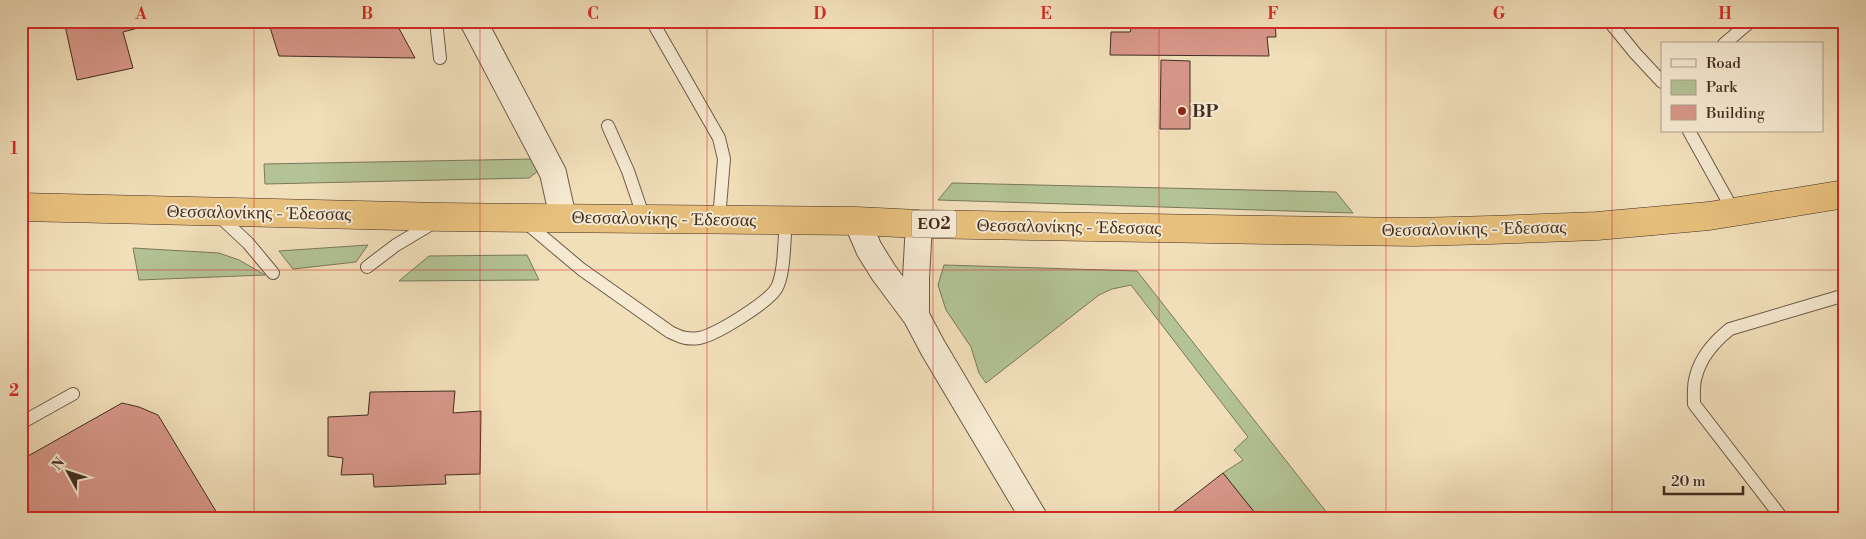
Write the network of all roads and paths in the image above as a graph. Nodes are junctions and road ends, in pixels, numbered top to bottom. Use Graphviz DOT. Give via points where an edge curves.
graph roads {
  1 [pos="436,21"];
  2 [pos="473,21"];
  3 [pos="1609,21"];
  4 [pos="1751,21"];
  5 [pos="656,28"];
  6 [pos="1726,42"];
  7 [pos="440,58"];
  8 [pos="1661,81"];
  9 [pos="608,126"];
  10 [pos="1690,132"];
  11 [pos="1845,194"];
  12 [pos="21,207"];
  13 [pos="214,212"];
  14 [pos="1734,212"];
  15 [pos="443,217"];
  16 [pos="520,218"];
  17 [pos="563,218"];
  18 [pos="644,218"];
  19 [pos="719,220"];
  20 [pos="786,220"];
  21 [pos="857,221"];
  22 [pos="919,224"];
  23 [pos="367,267"];
  24 [pos="274,274"];
  25 [pos="1845,295"];
  26 [pos="916,316"];
  27 [pos="73,394"];
  28 [pos="21,422"];
  29 [pos="1034,518"];
  30 [pos="1782,518"];
  1 -- 7 [label="lane"];
  2 -- 17 [label="street" via="553,173"];
  3 -- 8 [label="lane"];
  4 -- 6 [label="lane"];
  5 -- 19 [label="lane" via="719,138 724,159"];
  9 -- 18 [label="lane" via="628,170"];
  10 -- 14 [label="lane"];
  11 -- 14 [label="highway, Θεσσαλονίκης - Έδεσσας / ΕΟ2"];
  12 -- 13 [label="highway, Θεσσαλονίκης - Έδεσσας / ΕΟ2"];
  13 -- 15 [label="highway, Θεσσαλονίκης - Έδεσσας / ΕΟ2"];
  13 -- 24 [label="lane" via="248,243"];
  14 -- 22 [label="highway, Θεσσαλονίκης - Έδεσσας / ΕΟ2" via="1597,226 1414,232"];
  15 -- 16 [label="highway, Θεσσαλονίκης - Έδεσσας / ΕΟ2"];
  15 -- 23 [label="lane" via="409,236"];
  16 -- 17 [label="highway, Θεσσαλονίκης - Έδεσσας / ΕΟ2"];
  16 -- 20 [label="lane" via="581,268 684,339 715,333 768,299 780,279"];
  17 -- 18 [label="highway, Θεσσαλονίκης - Έδεσσας / ΕΟ2"];
  18 -- 19 [label="highway, Θεσσαλονίκης - Έδεσσας / ΕΟ2"];
  19 -- 20 [label="highway, Θεσσαλονίκης - Έδεσσας / ΕΟ2"];
  20 -- 21 [label="highway, Θεσσαλονίκης - Έδεσσας / ΕΟ2"];
  21 -- 22 [label="highway, Θεσσαλονίκης - Έδεσσας / ΕΟ2"];
  21 -- 26 [label="street" via="869,249"];
  22 -- 26 [label="street"];
  25 -- 30 [label="lane" via="1730,329 1717,339 1703,358 1695,377 1694,404"];
  26 -- 29 [label="street"];
  27 -- 28 [label="lane"];
}
